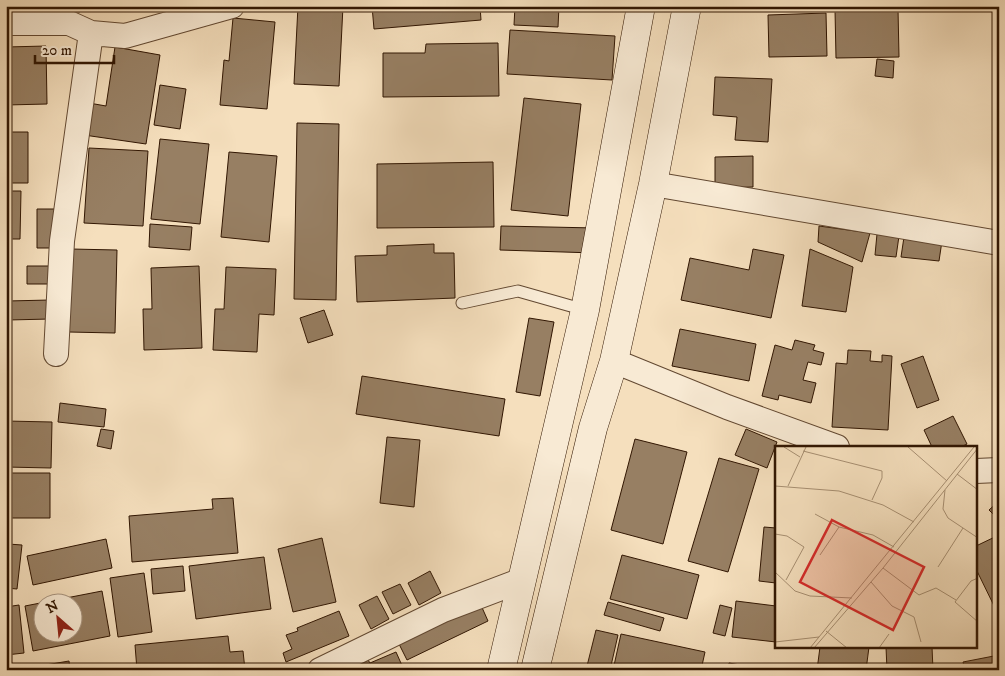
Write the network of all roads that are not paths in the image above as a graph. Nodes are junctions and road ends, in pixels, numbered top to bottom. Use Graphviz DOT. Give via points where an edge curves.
graph roads {
  1 [pos="232,6"];
  2 [pos="641,6"];
  3 [pos="687,6"];
  4 [pos="6,23"];
  5 [pos="91,33"];
  6 [pos="653,184"];
  7 [pos="999,243"];
  8 [pos="462,302"];
  9 [pos="585,310"];
  10 [pos="56,354"];
  11 [pos="614,361"];
  12 [pos="834,446"];
  13 [pos="978,470"];
  14 [pos="999,470"];
  15 [pos="522,580"];
  16 [pos="320,670"];
  17 [pos="501,670"];
  18 [pos="535,670"];
  1 -- 5 [label="street" via="125,36"];
  2 -- 9 [label="main road"];
  3 -- 6 [label="main road"];
  4 -- 5 [label="street" via="69,23"];
  5 -- 10 [label="street" via="62,241"];
  6 -- 7 [label="street"];
  6 -- 11 [label="main road"];
  8 -- 9 [label="lane" via="518,292"];
  9 -- 15 [label="main road"];
  11 -- 12 [label="street" via="727,408"];
  11 -- 18 [label="main road" via="593,428"];
  13 -- 14 [label="street"];
  15 -- 16 [label="street" via="443,610"];
  15 -- 17 [label="main road"];
}
